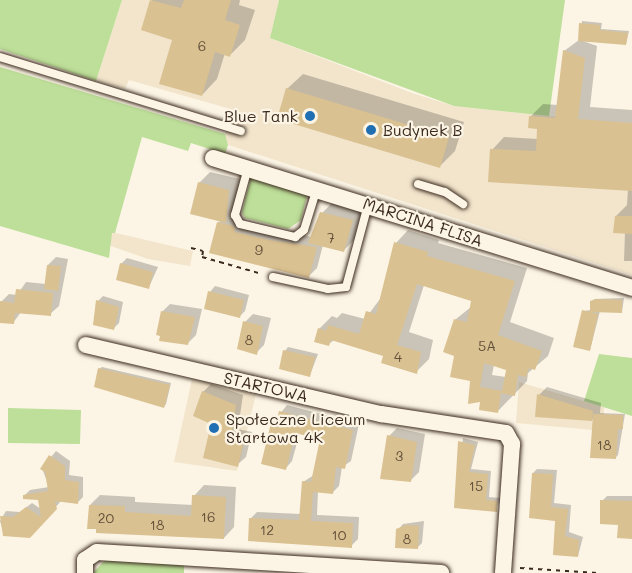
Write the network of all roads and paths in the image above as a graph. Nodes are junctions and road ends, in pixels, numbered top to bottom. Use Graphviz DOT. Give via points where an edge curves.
graph roads {
  1 [pos="0,57"];
  2 [pos="241,130"];
  3 [pos="213,158"];
  4 [pos="248,168"];
  5 [pos="418,184"];
  6 [pos="317,188"];
  7 [pos="368,204"];
  8 [pos="463,204"];
  9 [pos="191,248"];
  10 [pos="273,277"];
  11 [pos="632,288"];
  12 [pos="86,345"];
  13 [pos="85,566"];
  14 [pos="503,570"];
  15 [pos="427,573"];
  16 [pos="441,573"];
  17 [pos="598,573"];
  1 -- 2 [label="lane"];
  3 -- 4 [label="street, MARCINA FLISA"];
  4 -- 6 [label="street, MARCINA FLISA"];
  4 -- 6 [label="lane" via="236,215 240,224 295,237 304,230"];
  5 -- 8 [label="lane" via="445,192"];
  6 -- 7 [label="street, MARCINA FLISA"];
  7 -- 10 [label="lane" via="345,286 328,289"];
  7 -- 11 [label="street, MARCINA FLISA"];
  9 -- 10 [label="path" via="203,251 202,257"];
  12 -- 14 [label="street, STARTOWA" via="381,414 509,435 512,444"];
  13 -- 15 [label="street" via="97,552"];
  14 -- 17 [label="path"];
  15 -- 16 [label="street"];
}
